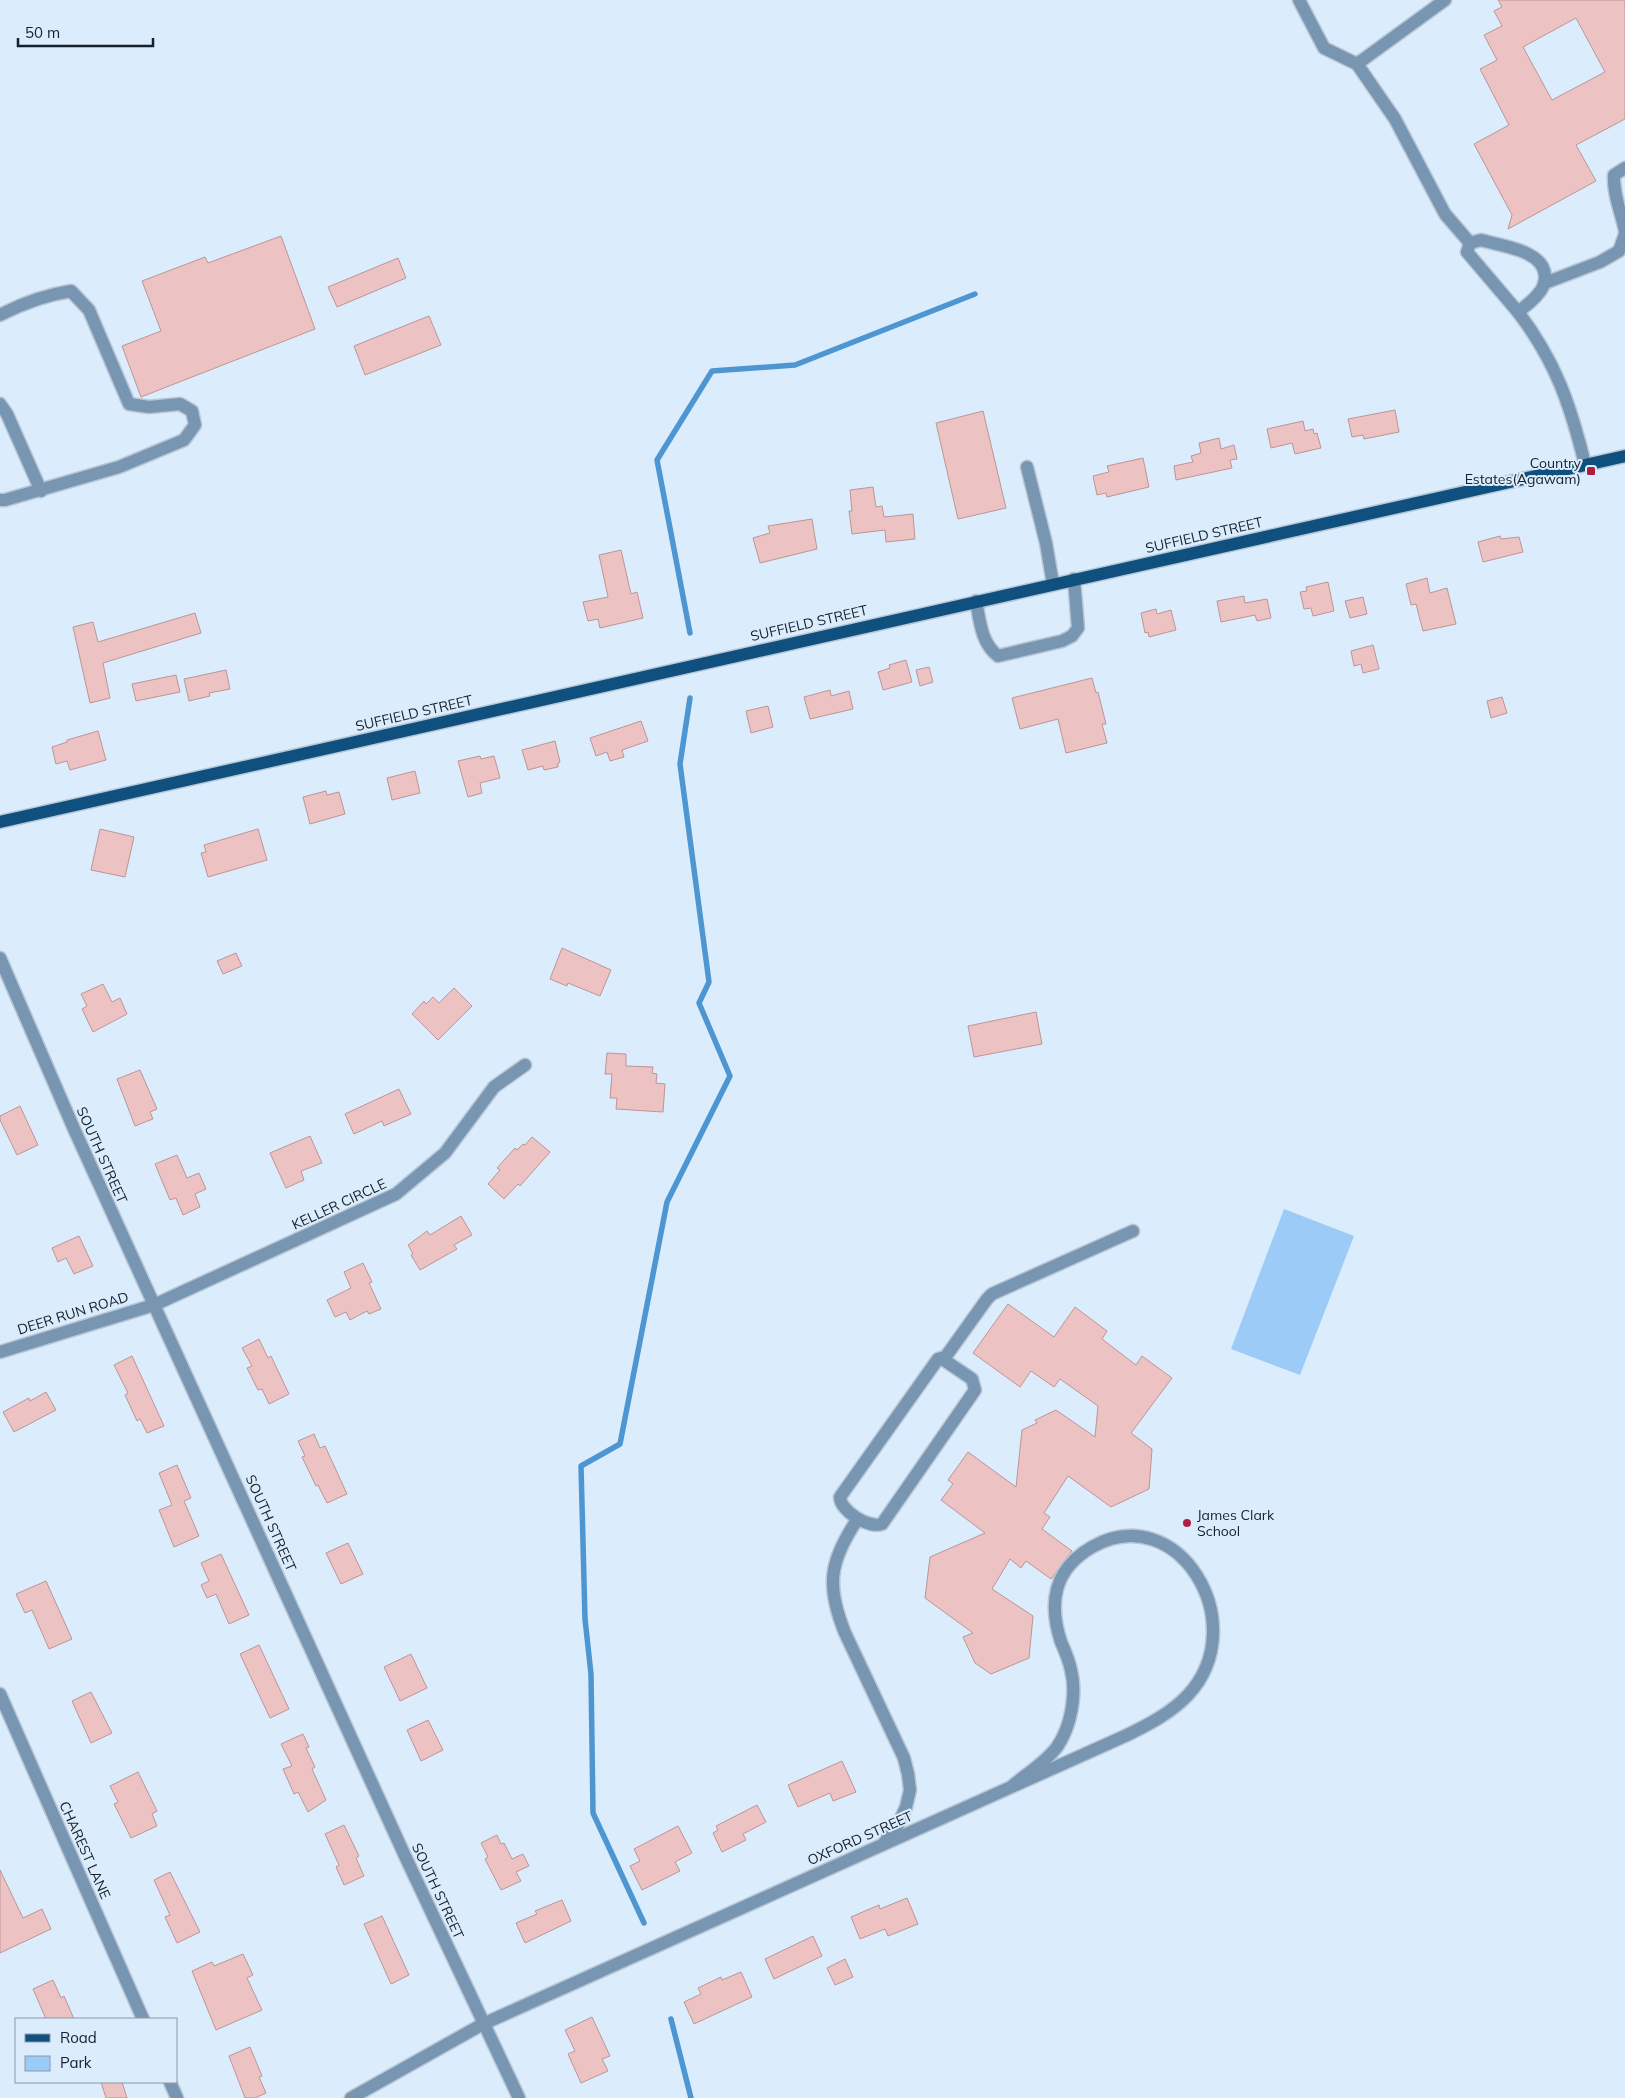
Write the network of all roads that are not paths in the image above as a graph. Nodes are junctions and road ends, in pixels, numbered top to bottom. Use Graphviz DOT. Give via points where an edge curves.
graph roads {
  1 [pos="1299,0"];
  2 [pos="1445,0"];
  3 [pos="1357,64"];
  4 [pos="1625,168"];
  5 [pos="1625,232"];
  6 [pos="1470,243"];
  7 [pos="1545,284"];
  8 [pos="1518,312"];
  9 [pos="0,315"];
  10 [pos="0,404"];
  11 [pos="1625,456"];
  12 [pos="1585,464"];
  13 [pos="1027,467"];
  14 [pos="41,491"];
  15 [pos="0,500"];
  16 [pos="1074,579"];
  17 [pos="1053,584"];
  18 [pos="976,601"];
  19 [pos="0,822"];
  20 [pos="0,958"];
  21 [pos="525,1065"];
  22 [pos="1133,1231"];
  23 [pos="154,1305"];
  24 [pos="0,1352"];
  25 [pos="944,1358"];
  26 [pos="857,1520"];
  27 [pos="0,1694"];
  28 [pos="1011,1786"];
  29 [pos="884,1843"];
  30 [pos="143,2018"];
  31 [pos="483,2024"];
  32 [pos="170,2083"];
  33 [pos="177,2098"];
  34 [pos="351,2098"];
  35 [pos="519,2098"];
  1 -- 3 [label="street" via="1324,48"];
  2 -- 3 [label="street"];
  3 -- 6 [label="street" via="1395,119 1444,214"];
  4 -- 5 [label="street" via="1614,175 1614,190"];
  5 -- 7 [label="street" via="1619,251"];
  6 -- 7 [label="street" via="1481,240 1528,253 1537,259 1544,271"];
  6 -- 8 [label="street" via="1468,252"];
  7 -- 8 [label="street" via="1539,294"];
  8 -- 12 [label="street" via="1558,377"];
  9 -- 14 [label="street" via="23,303 71,291 88,310 129,404 149,407 180,404 192,411 194,425 184,440 119,467"];
  10 -- 14 [label="street"];
  11 -- 12 [label="main road, SUFFIELD STREET"];
  12 -- 16 [label="main road, SUFFIELD STREET"];
  13 -- 17 [label="street"];
  14 -- 15 [label="street"];
  16 -- 17 [label="main road, SUFFIELD STREET"];
  16 -- 18 [label="street" via="1078,628 1072,636 998,656 984,640"];
  17 -- 18 [label="main road, SUFFIELD STREET"];
  18 -- 19 [label="main road, SUFFIELD STREET"];
  20 -- 23 [label="street, SOUTH STREET"];
  21 -- 23 [label="street, KELLER CIRCLE" via="494,1087 445,1153 396,1194"];
  22 -- 25 [label="street" via="992,1294"];
  23 -- 24 [label="street, DEER RUN ROAD"];
  23 -- 31 [label="street, SOUTH STREET"];
  25 -- 26 [label="street" via="938,1359 840,1497 841,1504"];
  25 -- 26 [label="street" via="972,1379 975,1390 882,1524 876,1526"];
  26 -- 29 [label="street" via="836,1560 832,1590 845,1633 907,1766 910,1790 906,1807 898,1825"];
  27 -- 30 [label="street, CHAREST LANE"];
  28 -- 28 [label="street, OXFORD STREET" via="1142,1728 1170,1711 1198,1681 1206,1668 1214,1640 1212,1612 1205,1592 1188,1563 1171,1549 1130,1536 1111,1539 1084,1552 1063,1574 1055,1602 1057,1626 1072,1672 1073,1698 1068,1723 1056,1747"];
  28 -- 29 [label="street, OXFORD STREET"];
  29 -- 31 [label="street, OXFORD STREET"];
  31 -- 34 [label="street, OXFORD STREET"];
  31 -- 35 [label="street, SOUTH STREET"];
  32 -- 33 [label="street"];
}
